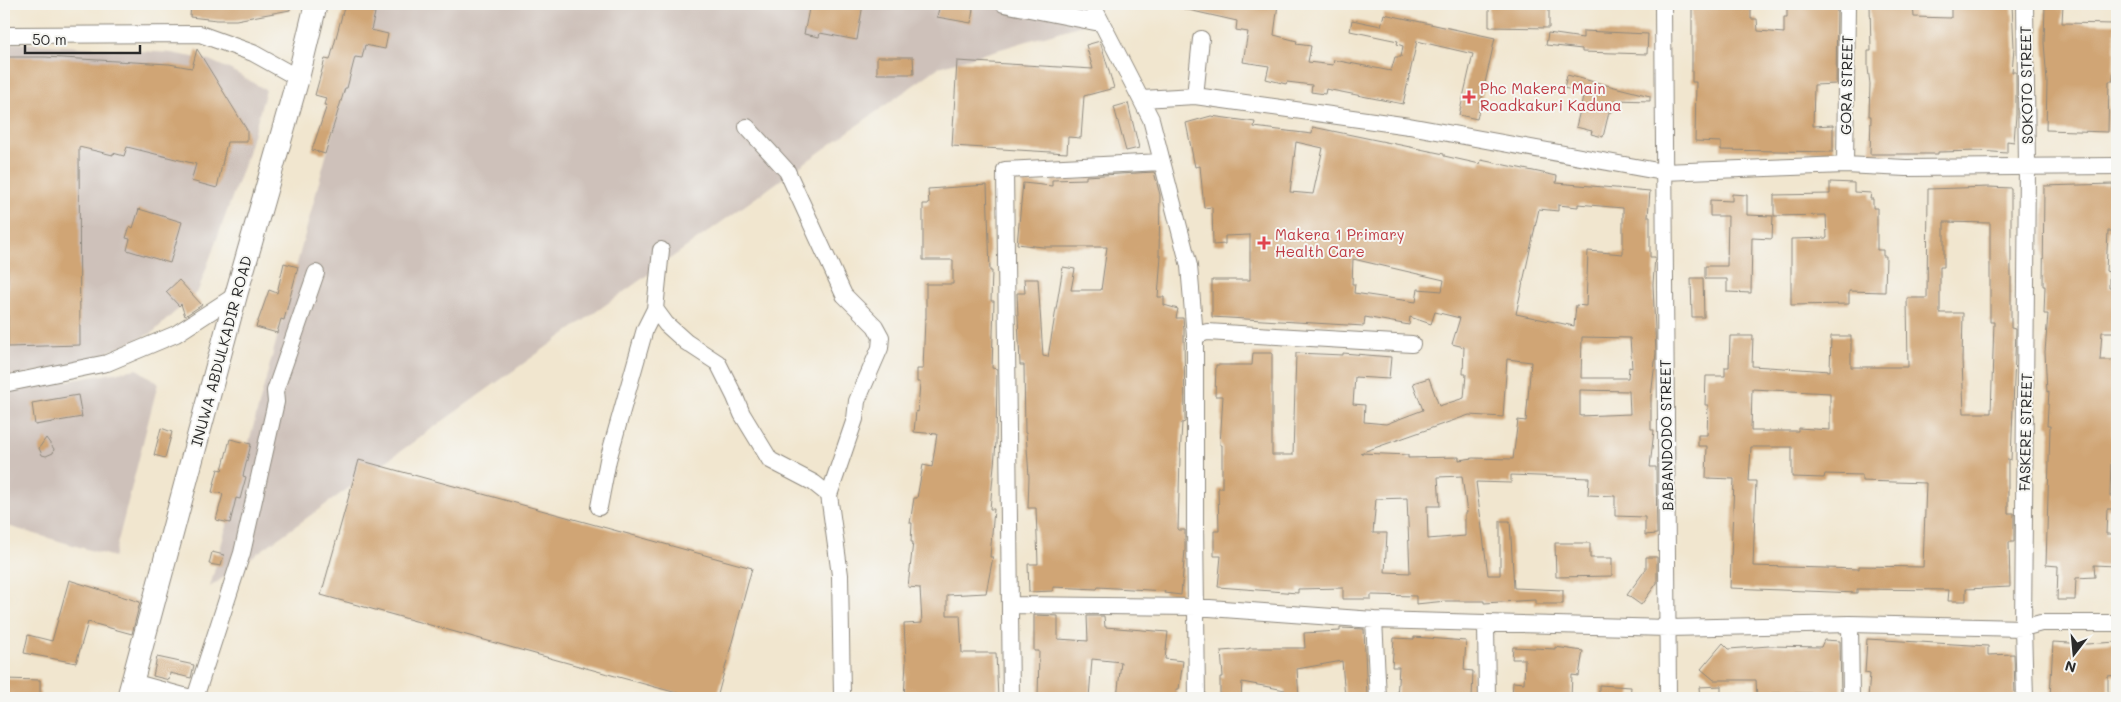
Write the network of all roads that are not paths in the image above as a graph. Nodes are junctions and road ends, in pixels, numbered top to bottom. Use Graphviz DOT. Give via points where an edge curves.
graph roads {
  1 [pos="316,4"];
  2 [pos="1004,4"];
  3 [pos="1092,4"];
  4 [pos="1663,4"];
  5 [pos="1847,4"];
  6 [pos="2025,4"];
  7 [pos="1100,22"];
  8 [pos="4,35"];
  9 [pos="1201,39"];
  10 [pos="298,78"];
  11 [pos="1195,96"];
  12 [pos="1142,99"];
  13 [pos="747,127"];
  14 [pos="1161,162"];
  15 [pos="1845,165"];
  16 [pos="2027,166"];
  17 [pos="2117,166"];
  18 [pos="1663,172"];
  19 [pos="661,250"];
  20 [pos="316,273"];
  21 [pos="236,295"];
  22 [pos="655,309"];
  23 [pos="1195,336"];
  24 [pos="1412,344"];
  25 [pos="4,384"];
  26 [pos="829,494"];
  27 [pos="599,507"];
  28 [pos="1010,605"];
  29 [pos="1196,607"];
  30 [pos="1374,620"];
  31 [pos="2117,623"];
  32 [pos="1486,624"];
  33 [pos="1850,624"];
  34 [pos="1668,628"];
  35 [pos="2023,628"];
  36 [pos="130,690"];
  37 [pos="190,698"];
  38 [pos="195,698"];
  39 [pos="844,698"];
  40 [pos="1011,698"];
  41 [pos="1197,698"];
  42 [pos="1378,698"];
  43 [pos="1487,698"];
  44 [pos="1668,698"];
  45 [pos="1851,698"];
  46 [pos="2024,698"];
  1 -- 10 [label="main road, INUWA ABDULKADIR ROAD"];
  2 -- 7 [label="street"];
  3 -- 7 [label="street"];
  4 -- 18 [label="street, BABANDODO STREET"];
  5 -- 15 [label="street, GORA STREET"];
  6 -- 16 [label="street, SOKOTO STREET"];
  7 -- 12 [label="street"];
  8 -- 10 [label="street" via="200,34 253,53"];
  9 -- 11 [label="street"];
  10 -- 21 [label="main road, INUWA ABDULKADIR ROAD"];
  11 -- 12 [label="street"];
  11 -- 18 [label="street" via="1409,126"];
  12 -- 14 [label="street" via="1151,119"];
  13 -- 26 [label="street" via="787,171 844,295 875,326 881,337 880,348 857,401 855,419"];
  14 -- 23 [label="street" via="1189,266"];
  14 -- 28 [label="street" via="1005,170"];
  15 -- 16 [label="street" via="1906,168"];
  15 -- 18 [label="street"];
  16 -- 17 [label="street"];
  16 -- 35 [label="street, FASKERE STREET"];
  18 -- 34 [label="street, BABANDODO STREET"];
  19 -- 22 [label="street"];
  20 -- 38 [label="street" via="275,391 276,402 242,553"];
  21 -- 25 [label="street" via="176,334 107,363"];
  21 -- 36 [label="main road, INUWA ABDULKADIR ROAD"];
  22 -- 26 [label="street" via="686,342 718,363 742,414 770,460 814,482"];
  22 -- 27 [label="street" via="645,329 613,441"];
  23 -- 24 [label="street" via="1207,332"];
  23 -- 29 [label="street"];
  26 -- 39 [label="street" via="840,575"];
  28 -- 29 [label="street"];
  28 -- 40 [label="street"];
  29 -- 30 [label="street"];
  29 -- 41 [label="street"];
  30 -- 32 [label="street"];
  30 -- 42 [label="street"];
  31 -- 35 [label="street" via="2041,623"];
  32 -- 34 [label="street"];
  32 -- 43 [label="street"];
  33 -- 34 [label="street"];
  33 -- 35 [label="street"];
  33 -- 45 [label="street"];
  34 -- 44 [label="street, BABANDODO STREET"];
  35 -- 46 [label="street, FASKERE STREET"];
  36 -- 37 [label="street"];
}
